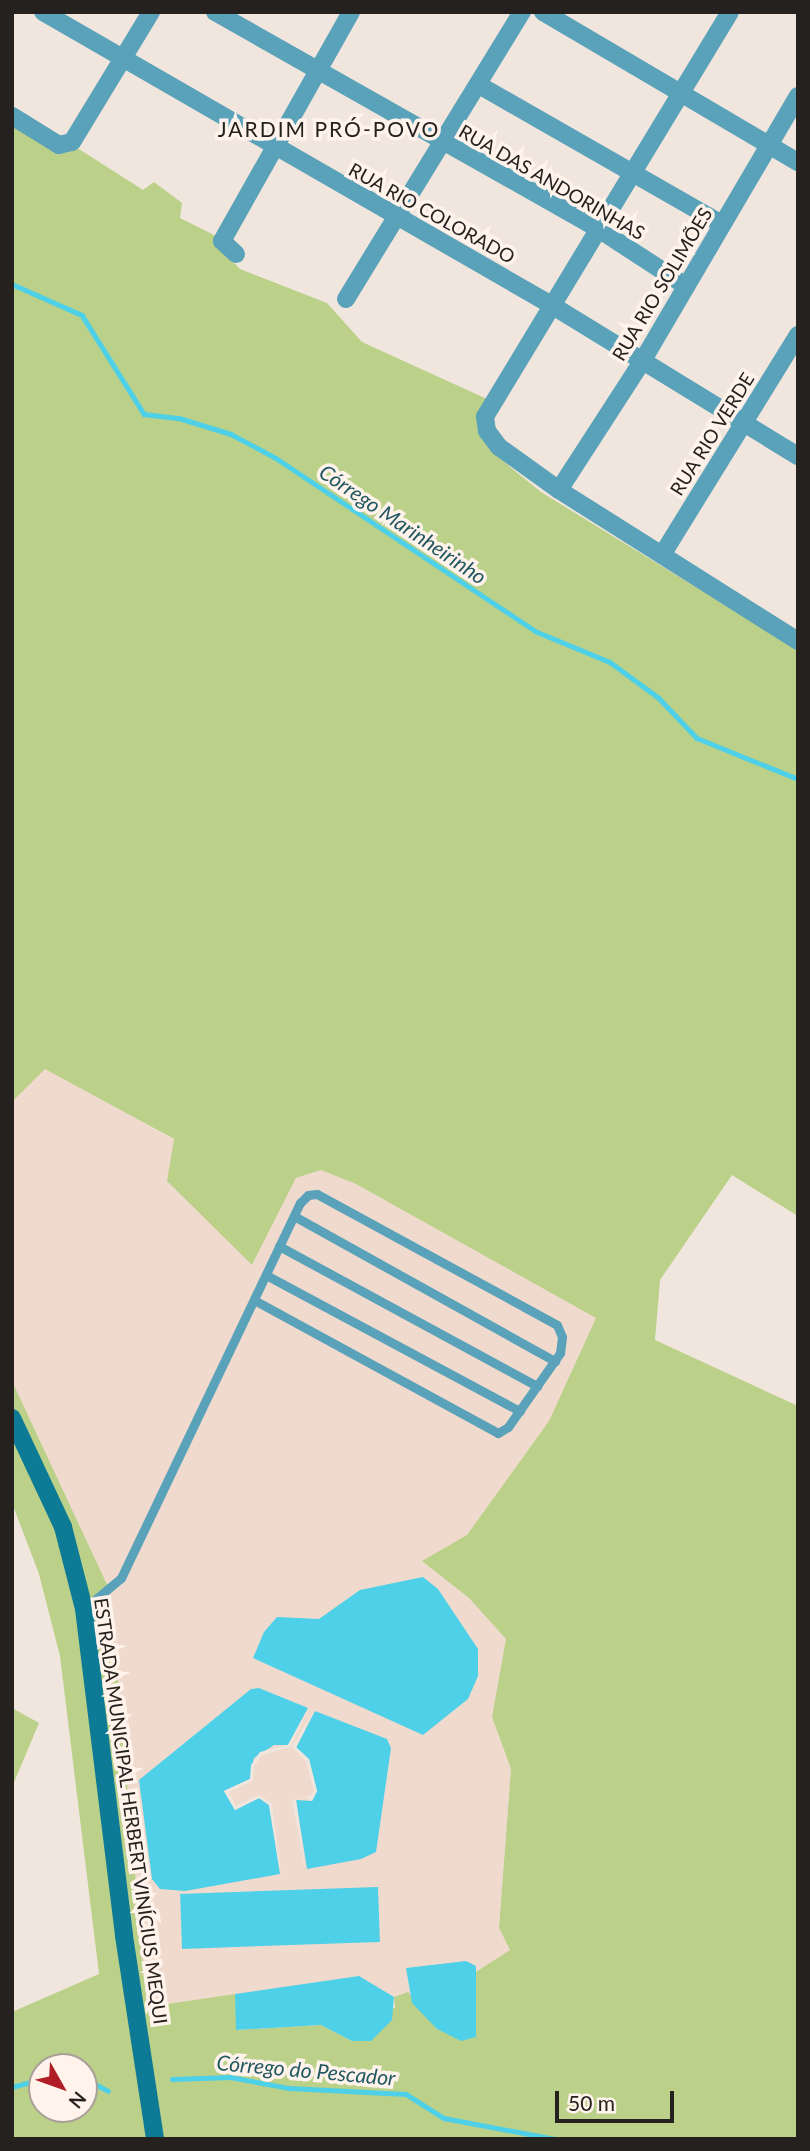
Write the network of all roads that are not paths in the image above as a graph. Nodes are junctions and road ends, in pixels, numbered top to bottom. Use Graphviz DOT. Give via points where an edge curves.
graph roads {
  1 [pos="43,12"];
  2 [pos="151,12"];
  3 [pos="215,12"];
  4 [pos="351,12"];
  5 [pos="522,12"];
  6 [pos="543,12"];
  7 [pos="730,12"];
  8 [pos="124,58"];
  9 [pos="318,73"];
  10 [pos="479,85"];
  11 [pos="680,94"];
  12 [pos="798,96"];
  13 [pos="12,116"];
  14 [pos="442,144"];
  15 [pos="768,145"];
  16 [pos="274,147"];
  17 [pos="798,162"];
  18 [pos="634,174"];
  19 [pos="398,219"];
  20 [pos="722,225"];
  21 [pos="600,230"];
  22 [pos="236,254"];
  23 [pos="686,286"];
  24 [pos="346,299"];
  25 [pos="554,306"];
  26 [pos="798,335"];
  27 [pos="643,360"];
  28 [pos="744,422"];
  29 [pos="798,456"];
  30 [pos="559,490"];
  31 [pos="662,555"];
  32 [pos="798,642"];
  33 [pos="294,1216"];
  34 [pos="279,1246"];
  35 [pos="266,1275"];
  36 [pos="254,1300"];
  37 [pos="555,1361"];
  38 [pos="537,1386"];
  39 [pos="520,1411"];
  40 [pos="12,1418"];
  41 [pos="85,1609"];
  42 [pos="155,2139"];
  1 -- 8 [label="street, RUA RIO COLORADO"];
  2 -- 8 [label="street"];
  3 -- 9 [label="street, RUA DAS ANDORINHAS"];
  4 -- 9 [label="street"];
  5 -- 10 [label="street"];
  6 -- 11 [label="street"];
  7 -- 11 [label="street"];
  8 -- 13 [label="street" via="66,147"];
  8 -- 16 [label="street, RUA RIO COLORADO"];
  9 -- 14 [label="street, RUA DAS ANDORINHAS"];
  9 -- 16 [label="street"];
  10 -- 14 [label="street"];
  10 -- 18 [label="street"];
  11 -- 15 [label="street"];
  11 -- 18 [label="street"];
  12 -- 15 [label="street, RUA RIO SOLIMÕES"];
  14 -- 19 [label="street"];
  14 -- 21 [label="street, RUA DAS ANDORINHAS"];
  15 -- 17 [label="street"];
  15 -- 20 [label="street, RUA RIO SOLIMÕES"];
  16 -- 19 [label="street, RUA RIO COLORADO"];
  16 -- 22 [label="street" via="222,242"];
  18 -- 20 [label="street"];
  18 -- 21 [label="street"];
  19 -- 24 [label="street"];
  19 -- 25 [label="street, RUA RIO COLORADO"];
  20 -- 23 [label="street, RUA RIO SOLIMÕES"];
  21 -- 23 [label="street, RUA DAS ANDORINHAS"];
  21 -- 25 [label="street"];
  23 -- 27 [label="street, RUA RIO SOLIMÕES"];
  25 -- 27 [label="street, RUA RIO COLORADO"];
  25 -- 30 [label="street" via="485,417 487,431 499,447"];
  26 -- 28 [label="street, RUA RIO VERDE"];
  27 -- 28 [label="street, RUA RIO COLORADO"];
  27 -- 30 [label="street, RUA RIO SOLIMÕES"];
  28 -- 29 [label="street, RUA RIO COLORADO"];
  28 -- 31 [label="street, RUA RIO VERDE"];
  30 -- 31 [label="street"];
  31 -- 32 [label="street"];
  33 -- 34 [label="lane"];
  33 -- 37 [label="lane"];
  33 -- 37 [label="lane" via="307,1195 317,1194 557,1325 562,1337"];
  34 -- 35 [label="lane"];
  34 -- 38 [label="lane"];
  35 -- 36 [label="lane"];
  35 -- 39 [label="lane"];
  36 -- 39 [label="lane" via="498,1433"];
  36 -- 41 [label="lane" via="121,1578"];
  37 -- 38 [label="lane"];
  38 -- 39 [label="lane"];
  40 -- 41 [label="main road, ESTRADA MUNICIPAL HERBERT VINÍCIUS MEQUI" via="62,1527"];
  41 -- 42 [label="main road, ESTRADA MUNICIPAL HERBERT VINÍCIUS MEQUI" via="124,1936"];
}
